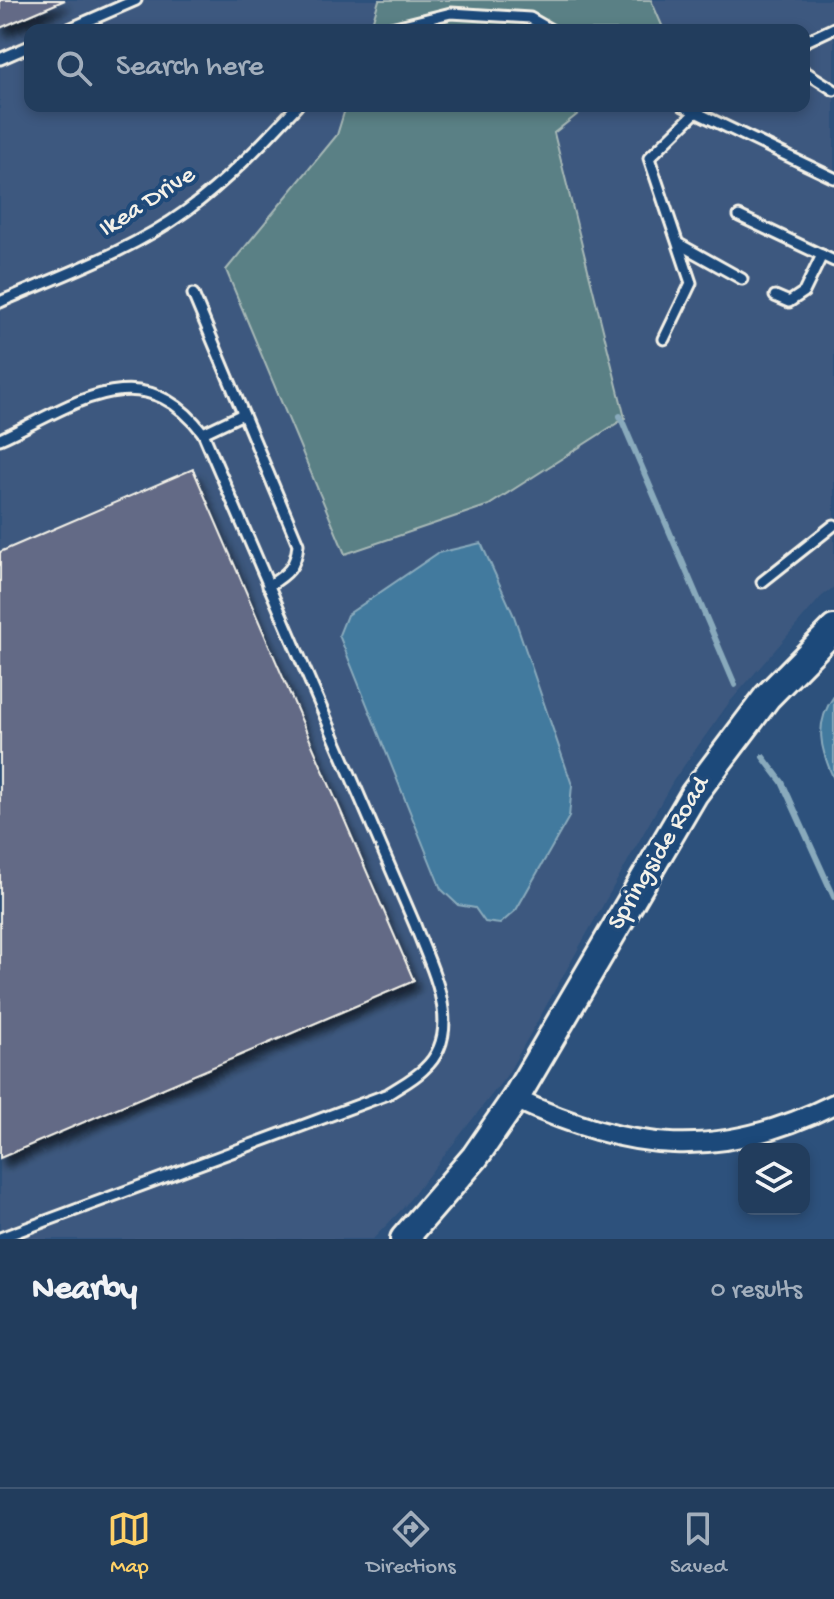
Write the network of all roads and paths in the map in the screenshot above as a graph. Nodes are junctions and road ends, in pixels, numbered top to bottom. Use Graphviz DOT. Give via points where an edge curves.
graph roads {
  1 [pos="136,0"];
  2 [pos="81,24"];
  3 [pos="407,24"];
  4 [pos="540,24"];
  5 [pos="834,28"];
  6 [pos="810,39"];
  7 [pos="24,49"];
  8 [pos="0,59"];
  9 [pos="810,75"];
  10 [pos="834,90"];
  11 [pos="291,112"];
  12 [pos="698,112"];
  13 [pos="704,112"];
  14 [pos="834,178"];
  15 [pos="739,216"];
  16 [pos="679,244"];
  17 [pos="822,255"];
  18 [pos="834,261"];
  19 [pos="742,279"];
  20 [pos="193,294"];
  21 [pos="775,296"];
  22 [pos="0,302"];
  23 [pos="664,339"];
  24 [pos="243,414"];
  25 [pos="203,433"];
  26 [pos="0,439"];
  27 [pos="834,525"];
  28 [pos="762,582"];
  29 [pos="268,586"];
  30 [pos="834,629"];
  31 [pos="515,1099"];
  32 [pos="834,1104"];
  33 [pos="0,1238"];
  34 [pos="404,1239"];
  1 -- 2 [label="lane"];
  3 -- 4 [label="lane" via="451,13 530,18"];
  5 -- 6 [label="lane"];
  7 -- 8 [label="lane"];
  9 -- 10 [label="lane"];
  11 -- 22 [label="lane, Ikea Drive" via="185,212 106,257"];
  12 -- 16 [label="lane" via="649,158"];
  13 -- 14 [label="lane"];
  15 -- 17 [label="lane"];
  16 -- 19 [label="lane"];
  16 -- 23 [label="lane" via="691,283"];
  17 -- 18 [label="lane"];
  17 -- 21 [label="lane" via="804,292 789,302"];
  20 -- 24 [label="lane"];
  24 -- 25 [label="lane"];
  24 -- 29 [label="lane" via="298,544 297,562"];
  25 -- 26 [label="lane" via="188,413 157,393 111,389"];
  25 -- 29 [label="lane"];
  27 -- 28 [label="lane"];
  29 -- 33 [label="lane" via="415,925 442,1001 444,1042 426,1068 388,1094"];
  30 -- 31 [label="main road, Springside Road" via="767,697 694,794"];
  31 -- 32 [label="street" via="615,1138 672,1144 728,1142"];
  31 -- 34 [label="main road, Springside Road" via="475,1157"];
}
